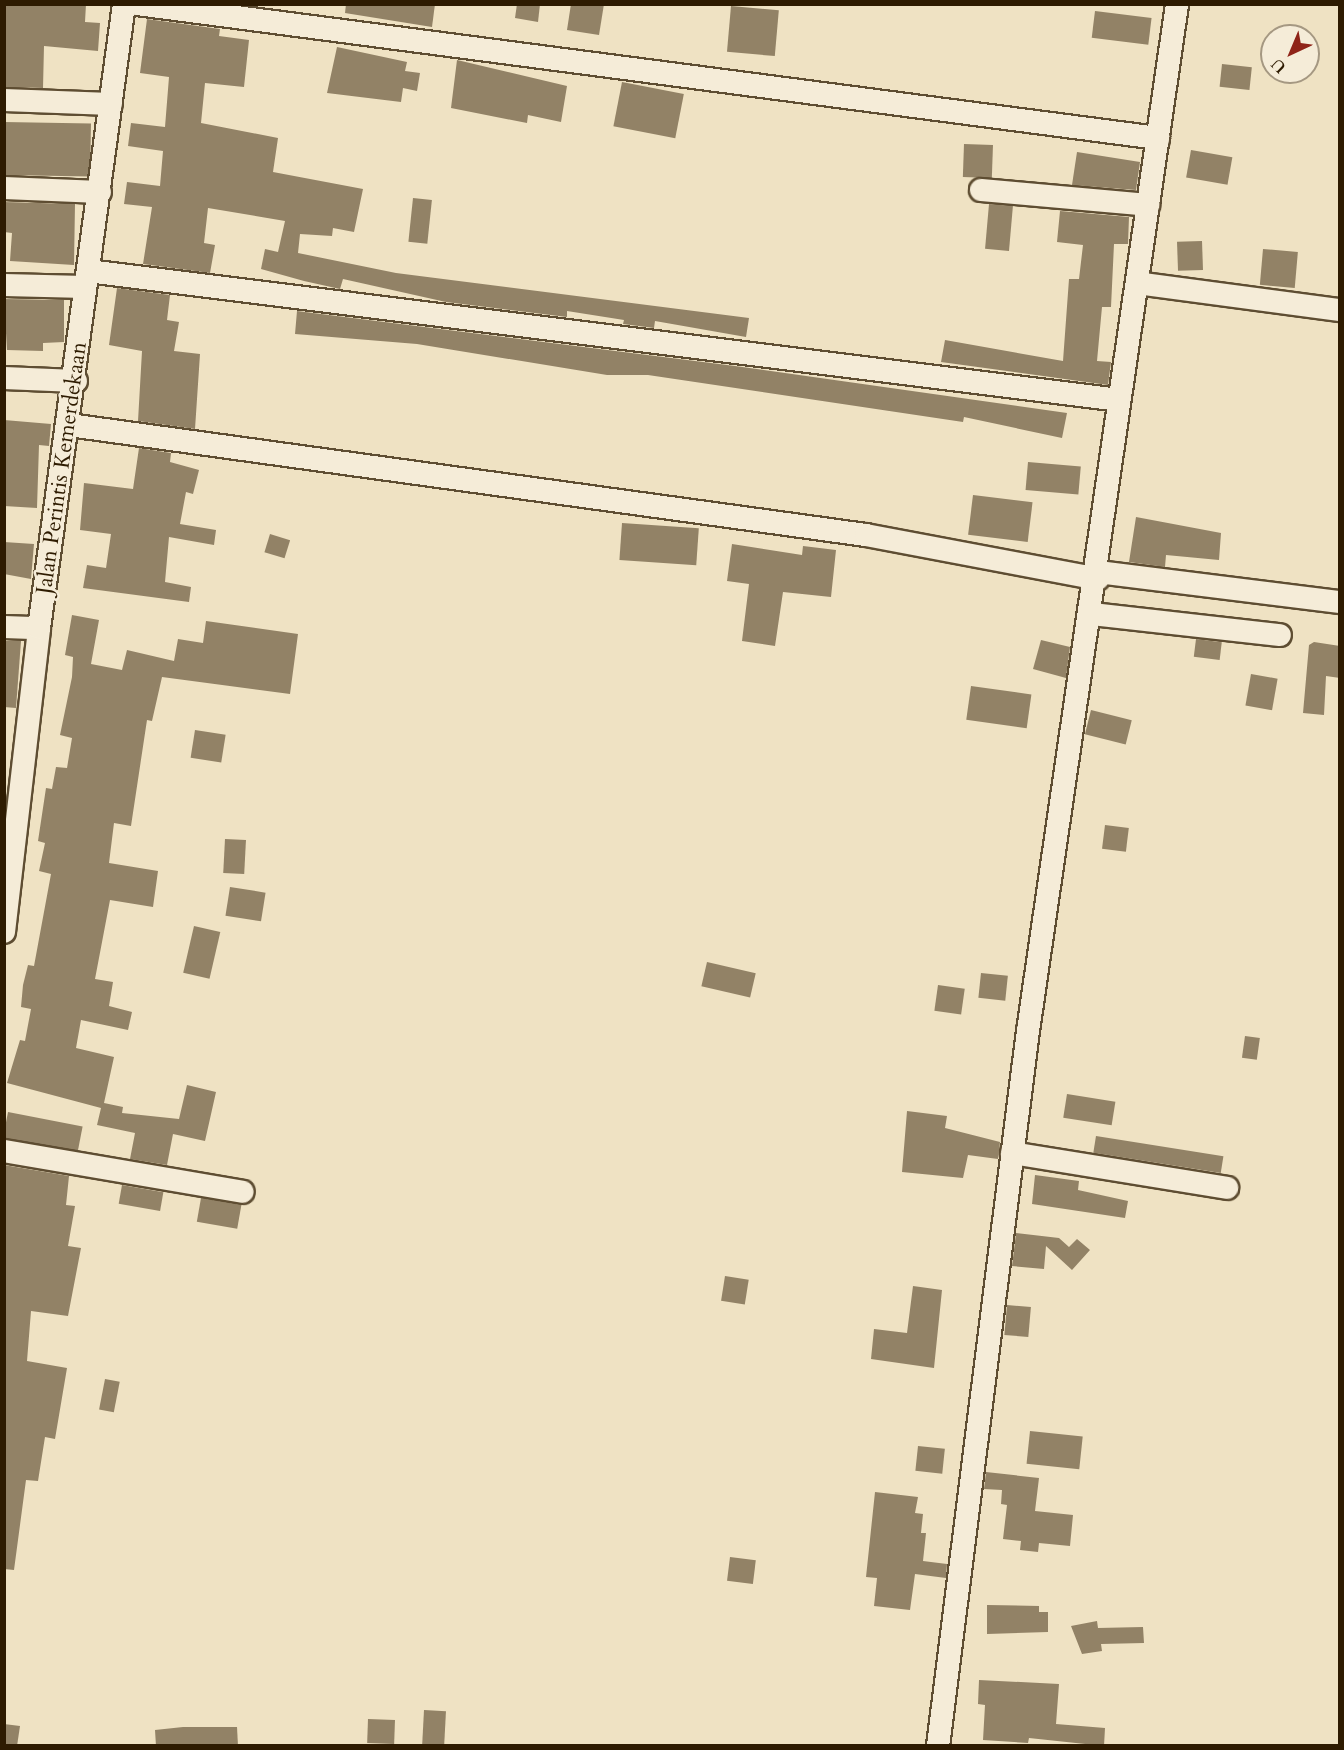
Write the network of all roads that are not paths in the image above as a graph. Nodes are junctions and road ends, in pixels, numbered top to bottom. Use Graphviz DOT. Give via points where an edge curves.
graph roads {
  1 [pos="123,4"];
  2 [pos="136,4"];
  3 [pos="1177,4"];
  4 [pos="4,100"];
  5 [pos="111,104"];
  6 [pos="1158,138"];
  7 [pos="4,188"];
  8 [pos="981,189"];
  9 [pos="100,192"];
  10 [pos="1148,205"];
  11 [pos="86,279"];
  12 [pos="1137,283"];
  13 [pos="4,285"];
  14 [pos="1340,310"];
  15 [pos="4,378"];
  16 [pos="76,381"];
  17 [pos="1119,400"];
  18 [pos="69,425"];
  19 [pos="1098,575"];
  20 [pos="1340,602"];
  21 [pos="1092,614"];
  22 [pos="4,627"];
  23 [pos="39,628"];
  24 [pos="1280,635"];
  25 [pos="5,929"];
  26 [pos="4,1150"];
  27 [pos="1012,1153"];
  28 [pos="1227,1188"];
  29 [pos="243,1192"];
  30 [pos="938,1746"];
  1 -- 5 [label="street, Jalan Perintis Kemerdekaan"];
  2 -- 6 [label="street"];
  3 -- 6 [label="street"];
  4 -- 5 [label="street"];
  5 -- 9 [label="street, Jalan Perintis Kemerdekaan"];
  6 -- 10 [label="street"];
  7 -- 9 [label="street"];
  8 -- 10 [label="street"];
  9 -- 11 [label="street, Jalan Perintis Kemerdekaan"];
  10 -- 12 [label="street"];
  11 -- 13 [label="street"];
  11 -- 16 [label="street, Jalan Perintis Kemerdekaan"];
  11 -- 17 [label="street"];
  12 -- 14 [label="street"];
  12 -- 17 [label="street"];
  15 -- 16 [label="street"];
  16 -- 18 [label="street, Jalan Perintis Kemerdekaan"];
  17 -- 19 [label="street"];
  18 -- 19 [label="street" via="866,535"];
  18 -- 23 [label="street, Jalan Perintis Kemerdekaan"];
  19 -- 20 [label="street"];
  19 -- 21 [label="street"];
  21 -- 24 [label="street"];
  21 -- 27 [label="street"];
  22 -- 23 [label="street"];
  23 -- 25 [label="street, Jalan Perintis Kemerdekaan"];
  26 -- 29 [label="street"];
  27 -- 28 [label="street"];
  27 -- 30 [label="street"];
}
